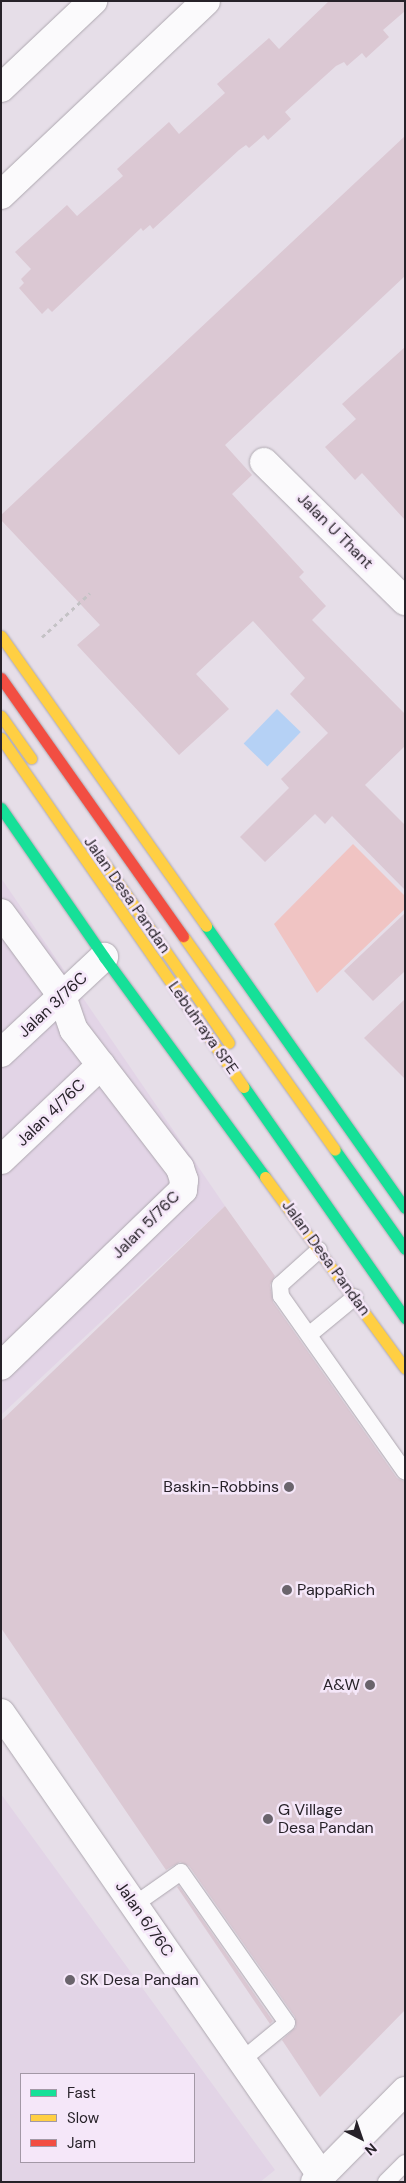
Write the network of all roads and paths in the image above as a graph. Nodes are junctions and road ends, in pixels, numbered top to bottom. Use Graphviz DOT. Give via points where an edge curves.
graph roads {
  1 [pos="93,1"];
  2 [pos="206,1"];
  3 [pos="1,88"];
  4 [pos="1,195"];
  5 [pos="264,462"];
  6 [pos="90,593"];
  7 [pos="405,600"];
  8 [pos="1,636"];
  9 [pos="42,636"];
  10 [pos="1,678"];
  11 [pos="1,716"];
  12 [pos="1,738"];
  13 [pos="41,772"];
  14 [pos="1,808"];
  15 [pos="97,852"];
  16 [pos="1,913"];
  17 [pos="104,957"];
  18 [pos="62,996"];
  19 [pos="1,1053"];
  20 [pos="101,1065"];
  21 [pos="1,1160"];
  22 [pos="405,1208"];
  23 [pos="405,1249"];
  24 [pos="319,1250"];
  25 [pos="355,1297"];
  26 [pos="405,1298"];
  27 [pos="405,1318"];
  28 [pos="310,1334"];
  29 [pos="1,1366"];
  30 [pos="405,1368"];
  31 [pos="405,1472"];
  32 [pos="1,1713"];
  33 [pos="134,1905"];
  34 [pos="242,2060"];
  35 [pos="405,2091"];
  36 [pos="405,2163"];
  37 [pos="318,2178"];
  38 [pos="386,2182"];
  1 -- 3 [label="street"];
  2 -- 4 [label="street"];
  5 -- 7 [label="street, Jalan U Thant"];
  6 -- 9 [label="path"];
  8 -- 22 [label="main road"];
  10 -- 23 [label="main road"];
  11 -- 13 [label="main road"];
  12 -- 27 [label="main road, Lebuhraya SPE"];
  14 -- 17 [label="main road, Jalan Desa Pandan"];
  15 -- 26 [label="main road, Jalan Desa Pandan"];
  16 -- 18 [label="street"];
  17 -- 18 [label="street, Jalan 3/76C"];
  17 -- 24 [label="main road, Jalan Desa Pandan"];
  18 -- 19 [label="street, Jalan 3/76C"];
  18 -- 20 [label="street" via="74,1030"];
  20 -- 21 [label="street, Jalan 4/76C"];
  20 -- 29 [label="street, Jalan 5/76C" via="180,1168 183,1190"];
  24 -- 25 [label="main road, Jalan Desa Pandan"];
  24 -- 28 [label="lane" via="280,1285 281,1296"];
  25 -- 28 [label="lane"];
  25 -- 30 [label="main road, Jalan Desa Pandan"];
  28 -- 31 [label="lane"];
  32 -- 33 [label="street, Jalan 6/76C"];
  33 -- 34 [label="street, Jalan 6/76C"];
  33 -- 34 [label="lane" via="181,1872 287,2024"];
  34 -- 37 [label="street, Jalan 6/76C"];
  35 -- 37 [label="street"];
  36 -- 38 [label="lane"];
}
